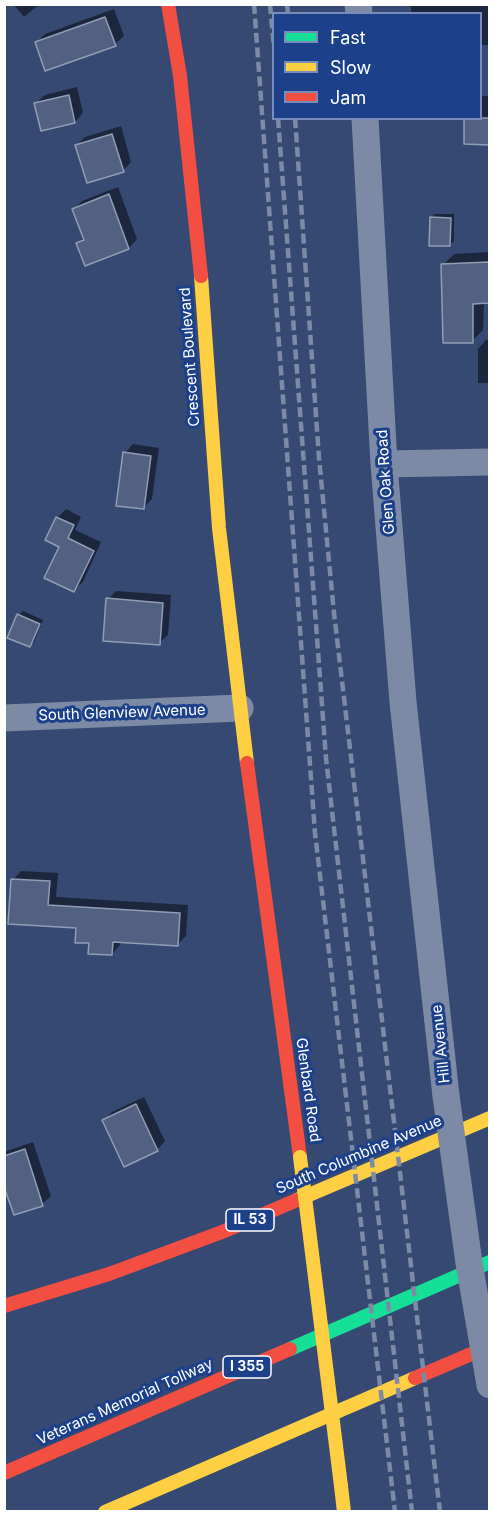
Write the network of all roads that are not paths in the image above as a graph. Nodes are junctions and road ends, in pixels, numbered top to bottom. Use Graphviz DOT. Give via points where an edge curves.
graph roads {
  1 [pos="168,4"];
  2 [pos="364,120"];
  3 [pos="489,462"];
  4 [pos="384,464"];
  5 [pos="240,708"];
  6 [pos="4,718"];
  7 [pos="420,845"];
  8 [pos="489,1118"];
  9 [pos="489,1262"];
  10 [pos="4,1306"];
  11 [pos="489,1346"];
  12 [pos="489,1385"];
  13 [pos="4,1473"];
  14 [pos="105,1512"];
  15 [pos="344,1512"];
  1 -- 5 [label="main road, Crescent Boulevard" via="180,76 203,296 219,528"];
  2 -- 4 [label="street, Glen Oak Road"];
  3 -- 4 [label="street"];
  4 -- 7 [label="street, Glen Oak Road" via="403,702"];
  5 -- 6 [label="street, South Glenview Avenue"];
  5 -- 15 [label="main road, Glenbard Road, bridge"];
  7 -- 12 [label="street, Hill Avenue, bridge" via="446,1096"];
  8 -- 10 [label="main road, South Columbine Avenue / IL 53" via="222,1232 109,1274"];
  9 -- 13 [label="main road, Veterans Memorial Tollway / I 355"];
  11 -- 14 [label="main road"];
}
